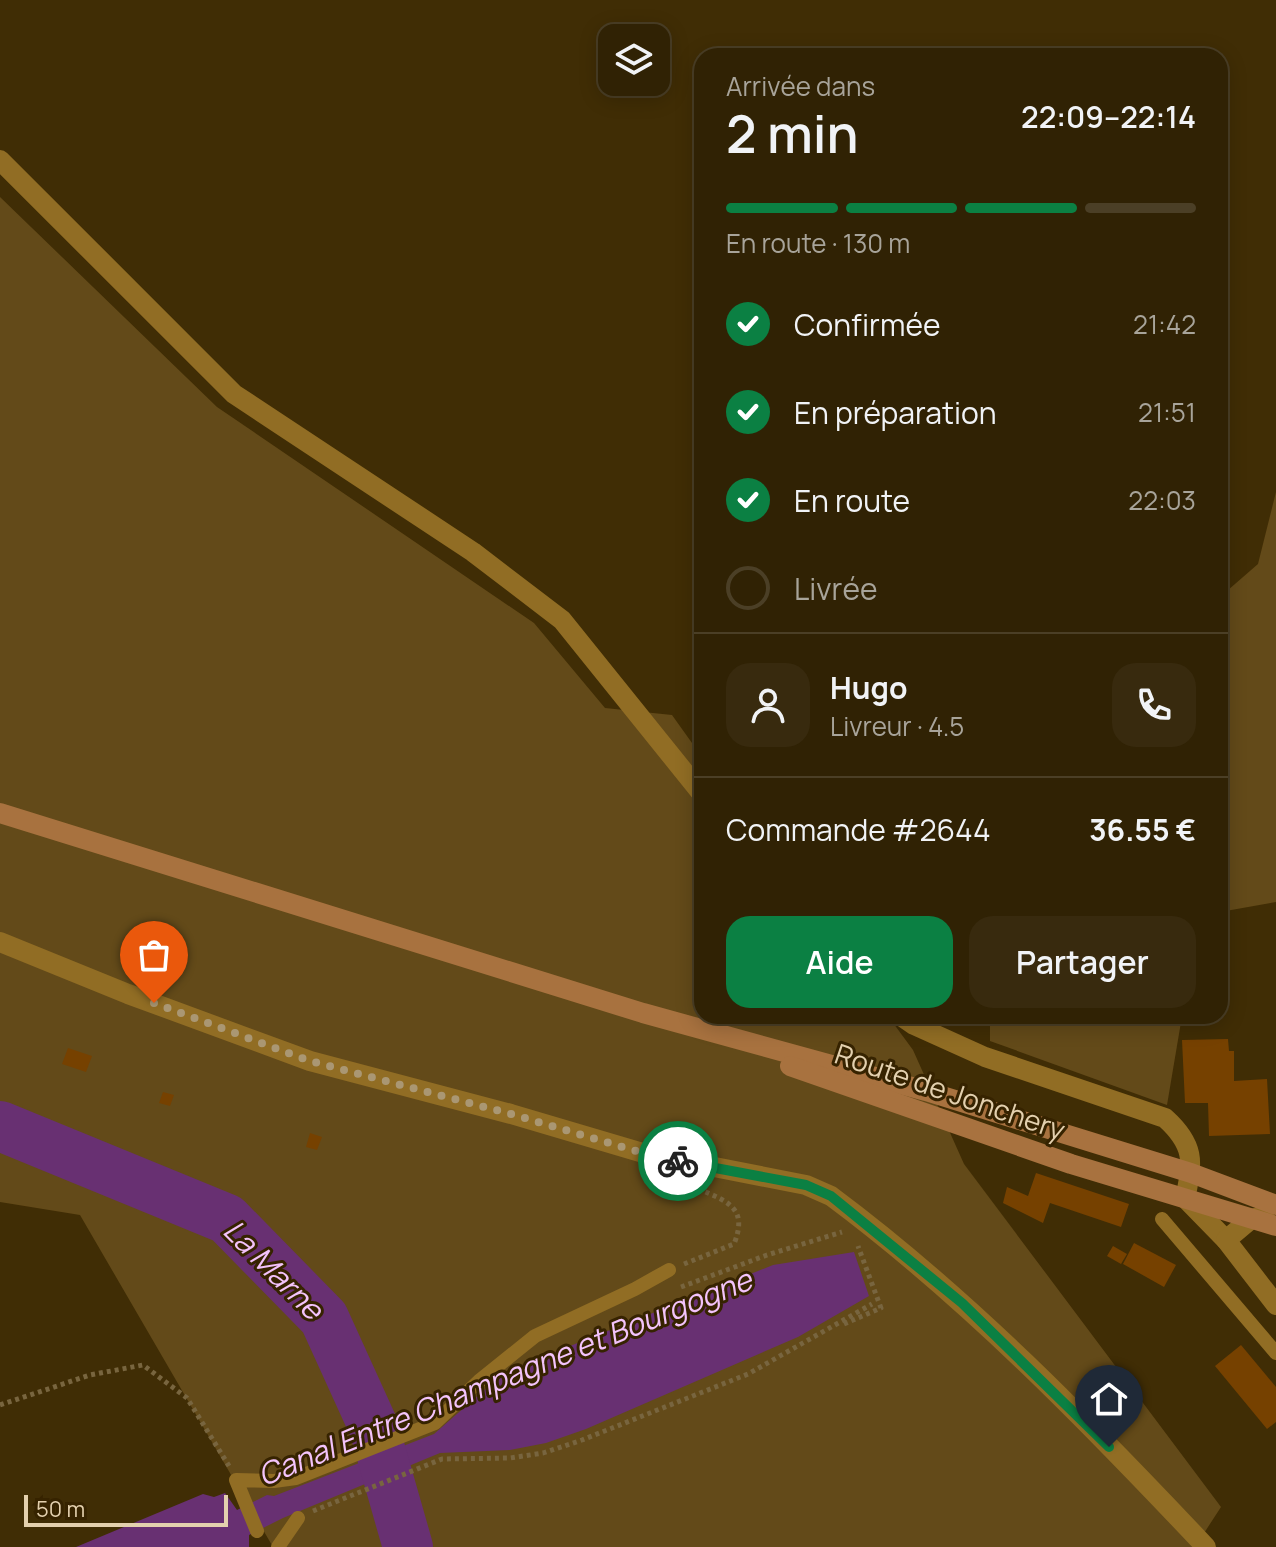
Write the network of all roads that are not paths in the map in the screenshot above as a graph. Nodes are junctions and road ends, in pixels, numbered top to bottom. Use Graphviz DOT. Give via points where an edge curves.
graph roads {
  1 [pos="0,160"];
  2 [pos="694,784"];
  3 [pos="0,813"];
  4 [pos="0,942"];
  5 [pos="643,1013"];
  6 [pos="913,1024"];
  7 [pos="1191,1173"];
  8 [pos="1185,1198"];
  9 [pos="1276,1205"];
  10 [pos="1276,1214"];
  11 [pos="1162,1219"];
  12 [pos="1251,1219"];
  13 [pos="1276,1226"];
  14 [pos="1226,1240"];
  15 [pos="669,1270"];
  16 [pos="1276,1305"];
  17 [pos="1276,1353"];
  18 [pos="298,1518"];
  19 [pos="257,1531"];
  20 [pos="278,1547"];
  21 [pos="1206,1547"];
  1 -- 2 [label="street" via="234,394 473,552 562,620"];
  3 -- 5 [label="main road"];
  4 -- 21 [label="street" via="310,1061 643,1153 806,1185 831,1196 962,1303"];
  5 -- 7 [label="main road, Route de Jonchery" via="926,1091"];
  5 -- 8 [label="main road, Route de Jonchery" via="936,1119"];
  6 -- 7 [label="street" via="985,1057 1165,1118 1185,1139"];
  7 -- 8 [label="street"];
  7 -- 9 [label="main road, Route de Jonchery"];
  8 -- 12 [label="main road, Route de Jonchery"];
  8 -- 14 [label="street"];
  10 -- 12 [label="street"];
  11 -- 17 [label="lane"];
  12 -- 13 [label="main road, Route de Jonchery"];
  12 -- 14 [label="street"];
  14 -- 16 [label="street"];
  15 -- 19 [label="lane" via="519,1347 435,1423 296,1478 236,1480"];
  18 -- 20 [label="lane"];
}
